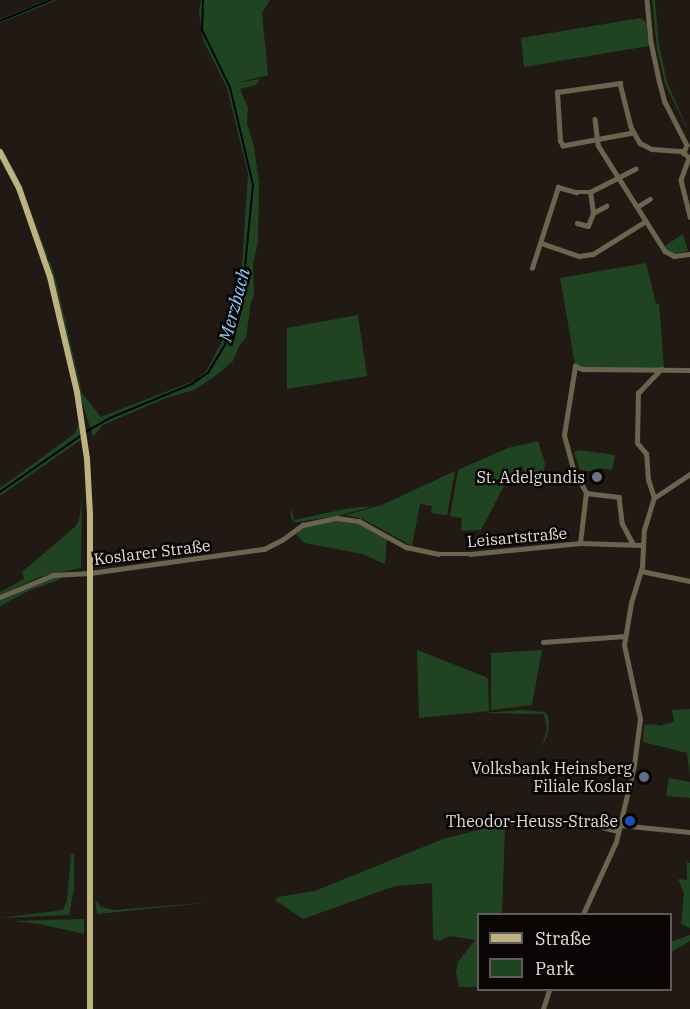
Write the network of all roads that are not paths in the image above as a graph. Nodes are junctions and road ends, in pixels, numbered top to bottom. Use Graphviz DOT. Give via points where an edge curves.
graph roads {
  1 [pos="647,0"];
  2 [pos="595,118"];
  3 [pos="633,133"];
  4 [pos="597,140"];
  5 [pos="688,144"];
  6 [pos="684,151"];
  7 [pos="0,152"];
  8 [pos="690,158"];
  9 [pos="635,169"];
  10 [pos="619,178"];
  11 [pos="590,192"];
  12 [pos="650,199"];
  13 [pos="606,206"];
  14 [pos="637,207"];
  15 [pos="593,213"];
  16 [pos="690,217"];
  17 [pos="646,221"];
  18 [pos="577,223"];
  19 [pos="541,243"];
  20 [pos="690,254"];
  21 [pos="532,268"];
  22 [pos="661,369"];
  23 [pos="690,370"];
  24 [pos="690,475"];
  25 [pos="586,493"];
  26 [pos="654,498"];
  27 [pos="303,525"];
  28 [pos="580,543"];
  29 [pos="633,544"];
  30 [pos="642,545"];
  31 [pos="641,571"];
  32 [pos="90,573"];
  33 [pos="690,582"];
  34 [pos="0,597"];
  35 [pos="625,636"];
  36 [pos="543,642"];
  37 [pos="507,822"];
  38 [pos="620,825"];
  39 [pos="618,831"];
  40 [pos="690,832"];
  41 [pos="584,913"];
  42 [pos="549,991"];
  43 [pos="90,1009"];
  44 [pos="543,1009"];
  1 -- 5 [label="street" via="658,80"];
  2 -- 4 [label="street"];
  3 -- 4 [label="street"];
  3 -- 4 [label="street" via="620,83 557,92 563,146"];
  3 -- 6 [label="street" via="640,143 652,149"];
  4 -- 10 [label="street"];
  5 -- 6 [label="street"];
  6 -- 8 [label="street"];
  7 -- 32 [label="main road" via="19,188 50,278 83,428"];
  8 -- 16 [label="street" via="681,180"];
  9 -- 10 [label="street"];
  10 -- 11 [label="street"];
  10 -- 14 [label="street"];
  11 -- 15 [label="street"];
  11 -- 19 [label="street" via="558,187"];
  12 -- 14 [label="street"];
  13 -- 15 [label="street"];
  14 -- 17 [label="street"];
  15 -- 18 [label="street" via="588,226"];
  17 -- 19 [label="street" via="593,254 579,256"];
  17 -- 20 [label="street" via="670,255"];
  19 -- 21 [label="street"];
  22 -- 23 [label="street"];
  22 -- 25 [label="street" via="575,366 564,435 573,470"];
  22 -- 26 [label="street" via="638,393 637,443 646,454"];
  24 -- 26 [label="street"];
  25 -- 28 [label="street"];
  25 -- 29 [label="street" via="619,497 622,523"];
  26 -- 30 [label="street"];
  27 -- 28 [label="street, Leisartstraße" via="351,518 416,550 453,555"];
  27 -- 32 [label="street, Koslarer Straße" via="264,549"];
  28 -- 29 [label="street, Leisartstraße"];
  29 -- 30 [label="street, Leisartstraße"];
  30 -- 31 [label="street"];
  31 -- 33 [label="street"];
  31 -- 35 [label="street"];
  32 -- 34 [label="street, Koslarer Straße" via="53,575"];
  32 -- 43 [label="main road"];
  35 -- 36 [label="street"];
  35 -- 38 [label="street" via="640,719"];
  37 -- 39 [label="street" via="577,821"];
  38 -- 39 [label="street"];
  38 -- 40 [label="street"];
  39 -- 41 [label="street"];
  42 -- 44 [label="street"];
}
